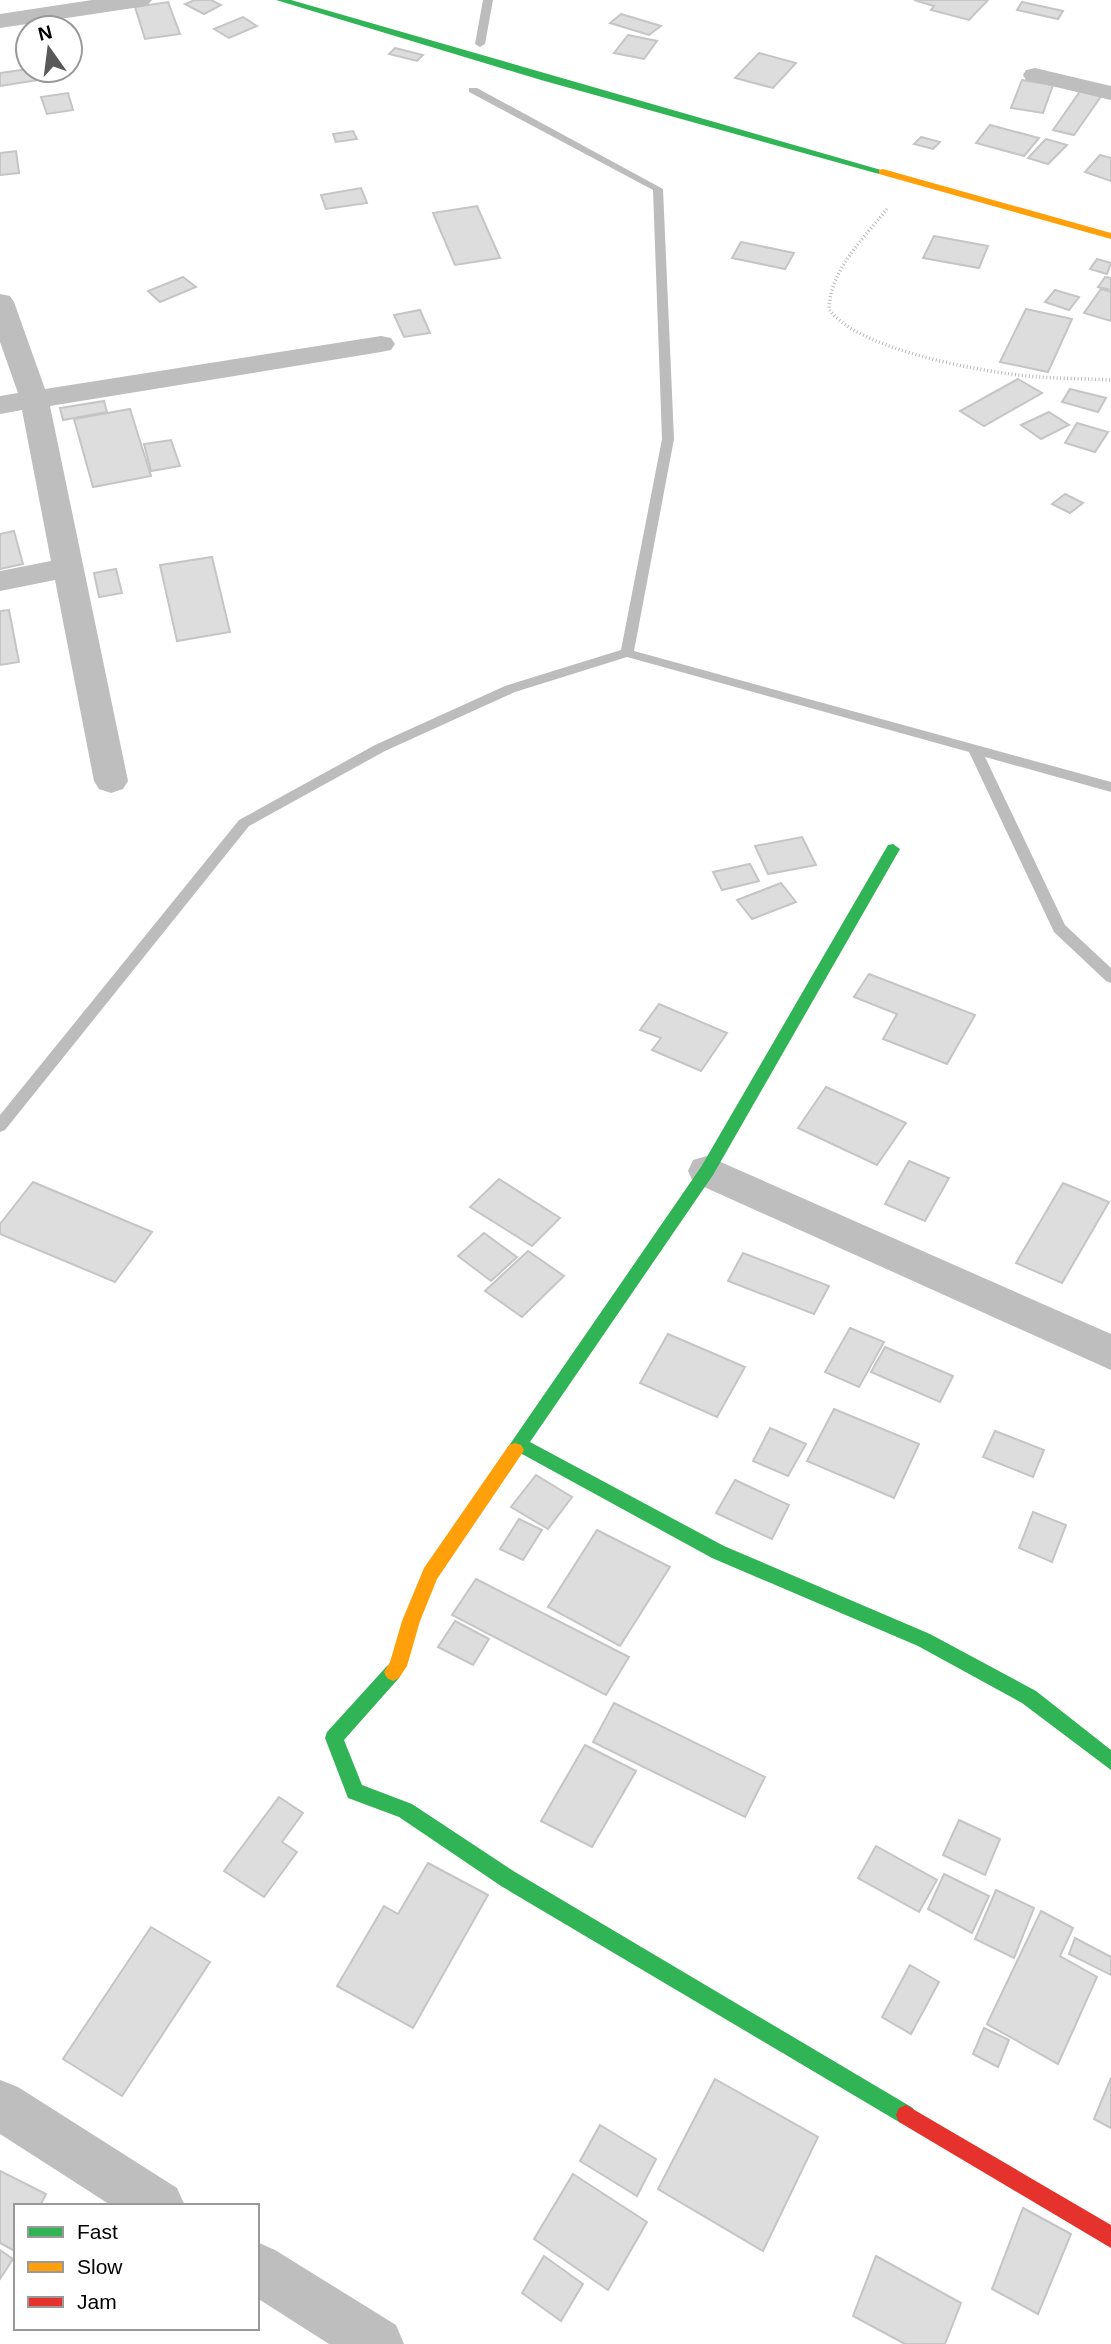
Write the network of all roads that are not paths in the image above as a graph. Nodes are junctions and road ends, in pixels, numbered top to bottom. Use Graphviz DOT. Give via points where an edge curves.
graph roads {
  1 [pos="140,0"];
  2 [pos="281,0"];
  3 [pos="0,20"];
  4 [pos="1035,75"];
  5 [pos="1111,93"];
  6 [pos="1111,236"];
  7 [pos="0,302"];
  8 [pos="381,344"];
  9 [pos="34,398"];
  10 [pos="0,405"];
  11 [pos="68,568"];
  12 [pos="0,581"];
  13 [pos="111,781"];
  14 [pos="893,849"];
  15 [pos="707,1171"];
  16 [pos="1111,1353"];
  17 [pos="519,1444"];
  18 [pos="1111,1761"];
  19 [pos="0,2105"];
  20 [pos="156,2204"];
  21 [pos="1111,2237"];
  22 [pos="259,2269"];
  23 [pos="377,2344"];
  1 -- 3 [label="street"];
  2 -- 6 [label="street"];
  4 -- 5 [label="street"];
  7 -- 9 [label="street"];
  8 -- 9 [label="street"];
  9 -- 10 [label="street"];
  9 -- 11 [label="street"];
  11 -- 12 [label="street"];
  11 -- 13 [label="street"];
  14 -- 15 [label="street"];
  15 -- 16 [label="street"];
  15 -- 17 [label="street"];
  17 -- 18 [label="street" via="718,1552 924,1640 1029,1697"];
  17 -- 21 [label="street" via="430,1574 398,1666 334,1738 355,1792 405,1810 508,1879"];
  19 -- 20 [label="street"];
  22 -- 23 [label="street"];
}
